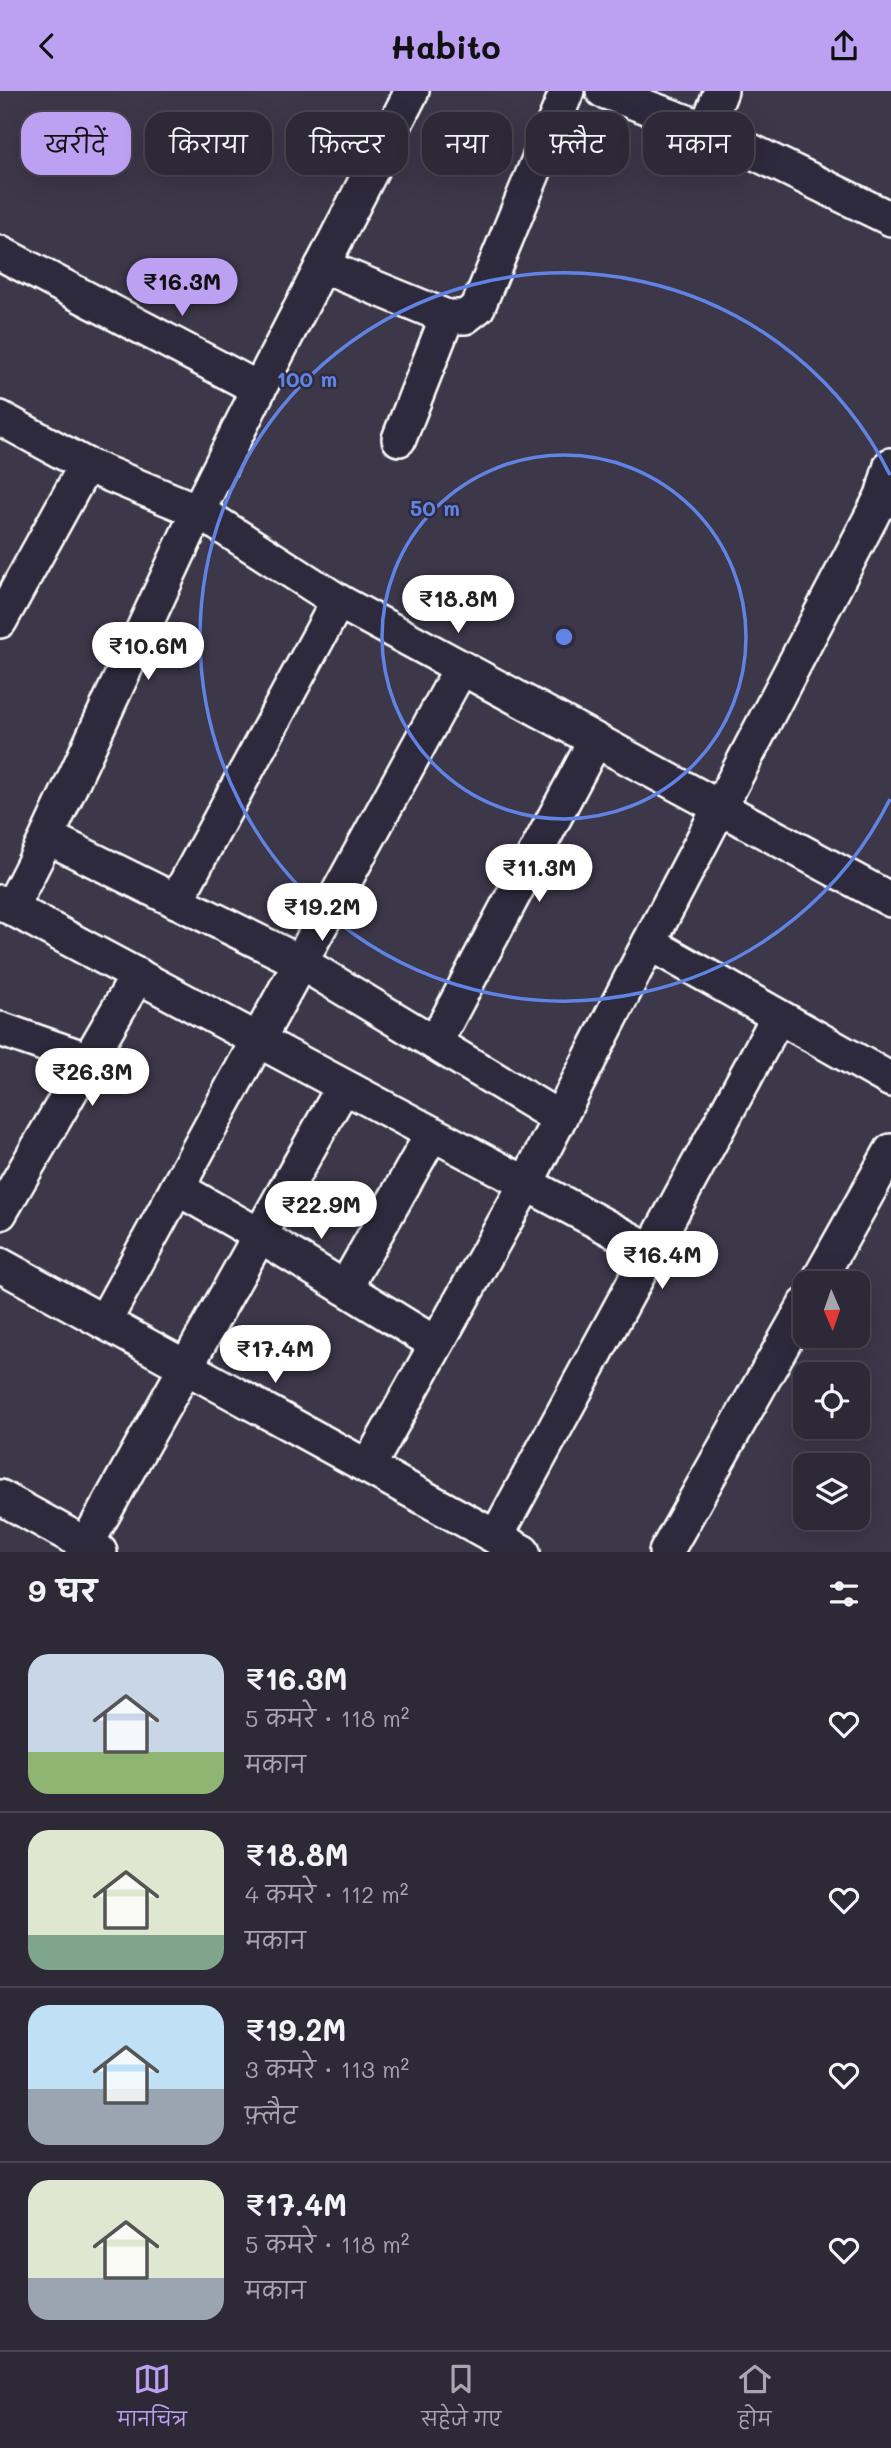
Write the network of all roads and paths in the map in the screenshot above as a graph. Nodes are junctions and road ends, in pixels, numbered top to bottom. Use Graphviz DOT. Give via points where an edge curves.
graph roads {
  1 [pos="412,91"];
  2 [pos="567,91"];
  3 [pos="603,91"];
  4 [pos="722,91"];
  5 [pos="660,112"];
  6 [pos="713,112"];
  7 [pos="754,152"];
  8 [pos="891,219"];
  9 [pos="0,253"];
  10 [pos="323,265"];
  11 [pos="447,317"];
  12 [pos="259,389"];
  13 [pos="0,418"];
  14 [pos="399,439"];
  15 [pos="86,465"];
  16 [pos="888,487"];
  17 [pos="198,511"];
  18 [pos="338,601"];
  19 [pos="0,621"];
  20 [pos="461,668"];
  21 [pos="595,741"];
  22 [pos="720,809"];
  23 [pos="47,837"];
  24 [pos="891,900"];
  25 [pos="176,901"];
  26 [pos="6,905"];
  27 [pos="649,943"];
  28 [pos="300,962"];
  29 [pos="138,975"];
  30 [pos="778,1017"];
  31 [pos="0,1029"];
  32 [pos="259,1041"];
  33 [pos="435,1043"];
  34 [pos="89,1060"];
  35 [pos="891,1080"];
  36 [pos="343,1087"];
  37 [pos="559,1118"];
  38 [pos="432,1134"];
  39 [pos="891,1151"];
  40 [pos="526,1184"];
  41 [pos="177,1188"];
  42 [pos="0,1213"];
  43 [pos="259,1235"];
  44 [pos="652,1251"];
  45 [pos="0,1265"];
  46 [pos="824,1271"];
  47 [pos="345,1288"];
  48 [pos="104,1322"];
  49 [pos="793,1326"];
  50 [pos="436,1344"];
  51 [pos="186,1367"];
  52 [pos="368,1467"];
  53 [pos="0,1497"];
  54 [pos="510,1545"];
  55 [pos="93,1548"];
  56 [pos="666,1552"];
  1 -- 10 [label="street"];
  2 -- 11 [label="street" via="478,307 465,317"];
  3 -- 5 [label="street"];
  4 -- 6 [label="street"];
  7 -- 8 [label="street"];
  9 -- 12 [label="street"];
  10 -- 11 [label="street"];
  10 -- 12 [label="street"];
  11 -- 14 [label="street"];
  12 -- 17 [label="street"];
  13 -- 15 [label="street"];
  15 -- 17 [label="street"];
  15 -- 19 [label="street"];
  16 -- 22 [label="street"];
  17 -- 18 [label="street"];
  17 -- 23 [label="street"];
  18 -- 20 [label="street"];
  18 -- 25 [label="street"];
  20 -- 21 [label="street"];
  20 -- 28 [label="street"];
  21 -- 22 [label="street"];
  21 -- 33 [label="street"];
  22 -- 24 [label="street"];
  22 -- 27 [label="street"];
  23 -- 25 [label="street"];
  23 -- 26 [label="street"];
  25 -- 28 [label="street"];
  26 -- 29 [label="street"];
  27 -- 30 [label="street"];
  27 -- 37 [label="street"];
  28 -- 32 [label="street"];
  28 -- 33 [label="street"];
  29 -- 32 [label="street"];
  29 -- 34 [label="street"];
  30 -- 35 [label="street"];
  30 -- 44 [label="street"];
  31 -- 34 [label="street"];
  32 -- 36 [label="street"];
  32 -- 41 [label="street"];
  33 -- 37 [label="street"];
  34 -- 42 [label="street"];
  36 -- 38 [label="street"];
  36 -- 43 [label="street"];
  37 -- 40 [label="street"];
  38 -- 40 [label="street"];
  38 -- 47 [label="street"];
  39 -- 46 [label="street"];
  40 -- 44 [label="street"];
  40 -- 50 [label="street"];
  41 -- 43 [label="street"];
  41 -- 48 [label="street"];
  43 -- 47 [label="street"];
  43 -- 51 [label="street"];
  44 -- 54 [label="street"];
  45 -- 48 [label="street"];
  47 -- 50 [label="street"];
  48 -- 51 [label="street"];
  49 -- 56 [label="street"];
  50 -- 52 [label="street"];
  51 -- 52 [label="street"];
  51 -- 55 [label="street"];
  52 -- 54 [label="street"];
  53 -- 55 [label="street"];
}
